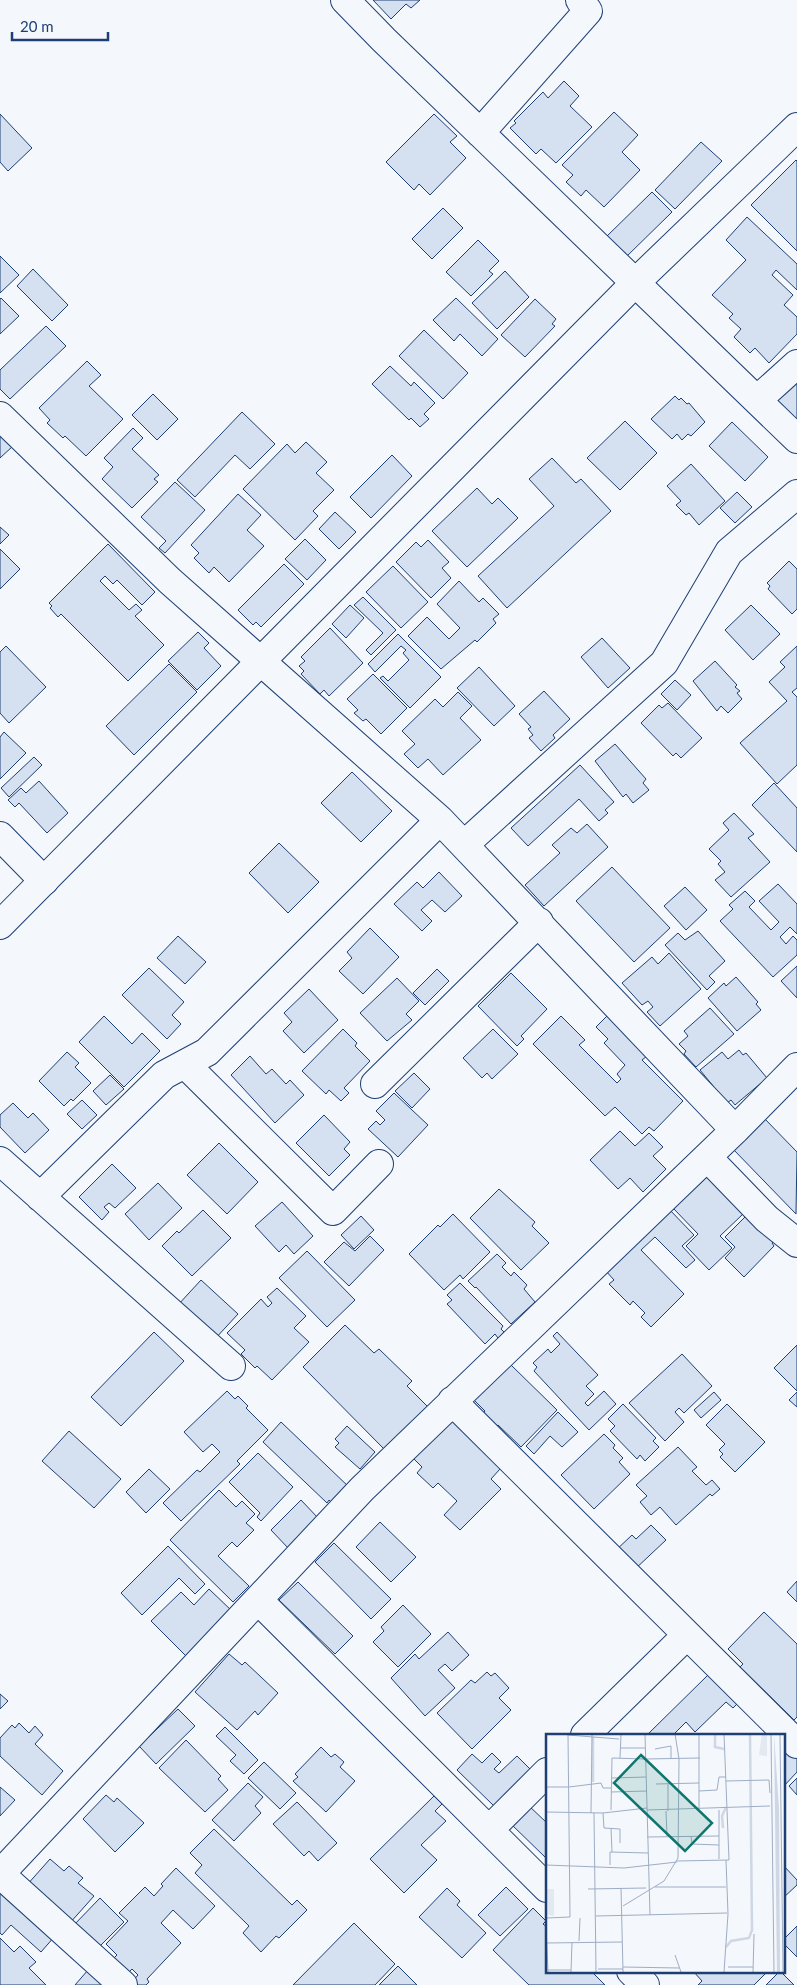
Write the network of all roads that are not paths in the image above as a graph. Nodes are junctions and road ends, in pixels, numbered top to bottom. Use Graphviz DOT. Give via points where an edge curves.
graph roads {
  1 [pos="345,0"];
  2 [pos="580,0"];
  3 [pos="797,127"];
  4 [pos="480,133"];
  5 [pos="636,284"];
  6 [pos="797,364"];
  7 [pos="756,400"];
  8 [pos="0,416"];
  9 [pos="797,439"];
  10 [pos="797,494"];
  11 [pos="263,661"];
  12 [pos="440,820"];
  13 [pos="0,836"];
  14 [pos="465,844"];
  15 [pos="44,881"];
  16 [pos="539,922"];
  17 [pos="0,924"];
  18 [pos="185,1064"];
  19 [pos="797,1067"];
  20 [pos="375,1084"];
  21 [pos="735,1130"];
  22 [pos="707,1157"];
  23 [pos="0,1161"];
  24 [pos="379,1164"];
  25 [pos="40,1197"];
  26 [pos="797,1243"];
  27 [pos="231,1366"];
  28 [pos="452,1401"];
  29 [pos="258,1600"];
  30 [pos="687,1635"];
  31 [pos="586,1734"];
  32 [pos="797,1744"];
  33 [pos="546,1773"];
  34 [pos="489,1830"];
  35 [pos="1,1870"];
  36 [pos="546,1887"];
  37 [pos="632,1972"];
  38 [pos="123,1985"];
  39 [pos="645,1985"];
  1 -- 4 [label="street"];
  2 -- 4 [label="street" via="588,11"];
  3 -- 5 [label="street"];
  4 -- 5 [label="street"];
  5 -- 7 [label="street"];
  5 -- 11 [label="street"];
  6 -- 7 [label="street"];
  7 -- 9 [label="street"];
  8 -- 11 [label="street" via="124,538"];
  10 -- 14 [label="street" via="729,552 664,663"];
  11 -- 12 [label="street"];
  11 -- 15 [label="street"];
  12 -- 14 [label="street"];
  12 -- 18 [label="street" via="208,1052"];
  13 -- 15 [label="street"];
  14 -- 16 [label="street"];
  15 -- 17 [label="street"];
  16 -- 20 [label="street"];
  16 -- 21 [label="street"];
  18 -- 24 [label="street" via="333,1211"];
  18 -- 25 [label="street" via="164,1075"];
  19 -- 21 [label="street"];
  21 -- 22 [label="street"];
  22 -- 26 [label="street" via="766,1219"];
  22 -- 28 [label="street"];
  23 -- 25 [label="street"];
  25 -- 27 [label="street"];
  28 -- 29 [label="street" via="362,1489"];
  28 -- 30 [label="street"];
  29 -- 34 [label="street"];
  29 -- 35 [label="street"];
  30 -- 31 [label="street"];
  30 -- 32 [label="street"];
  33 -- 34 [label="street"];
  34 -- 36 [label="street"];
  35 -- 38 [label="street"];
  37 -- 39 [label="street"];
}
